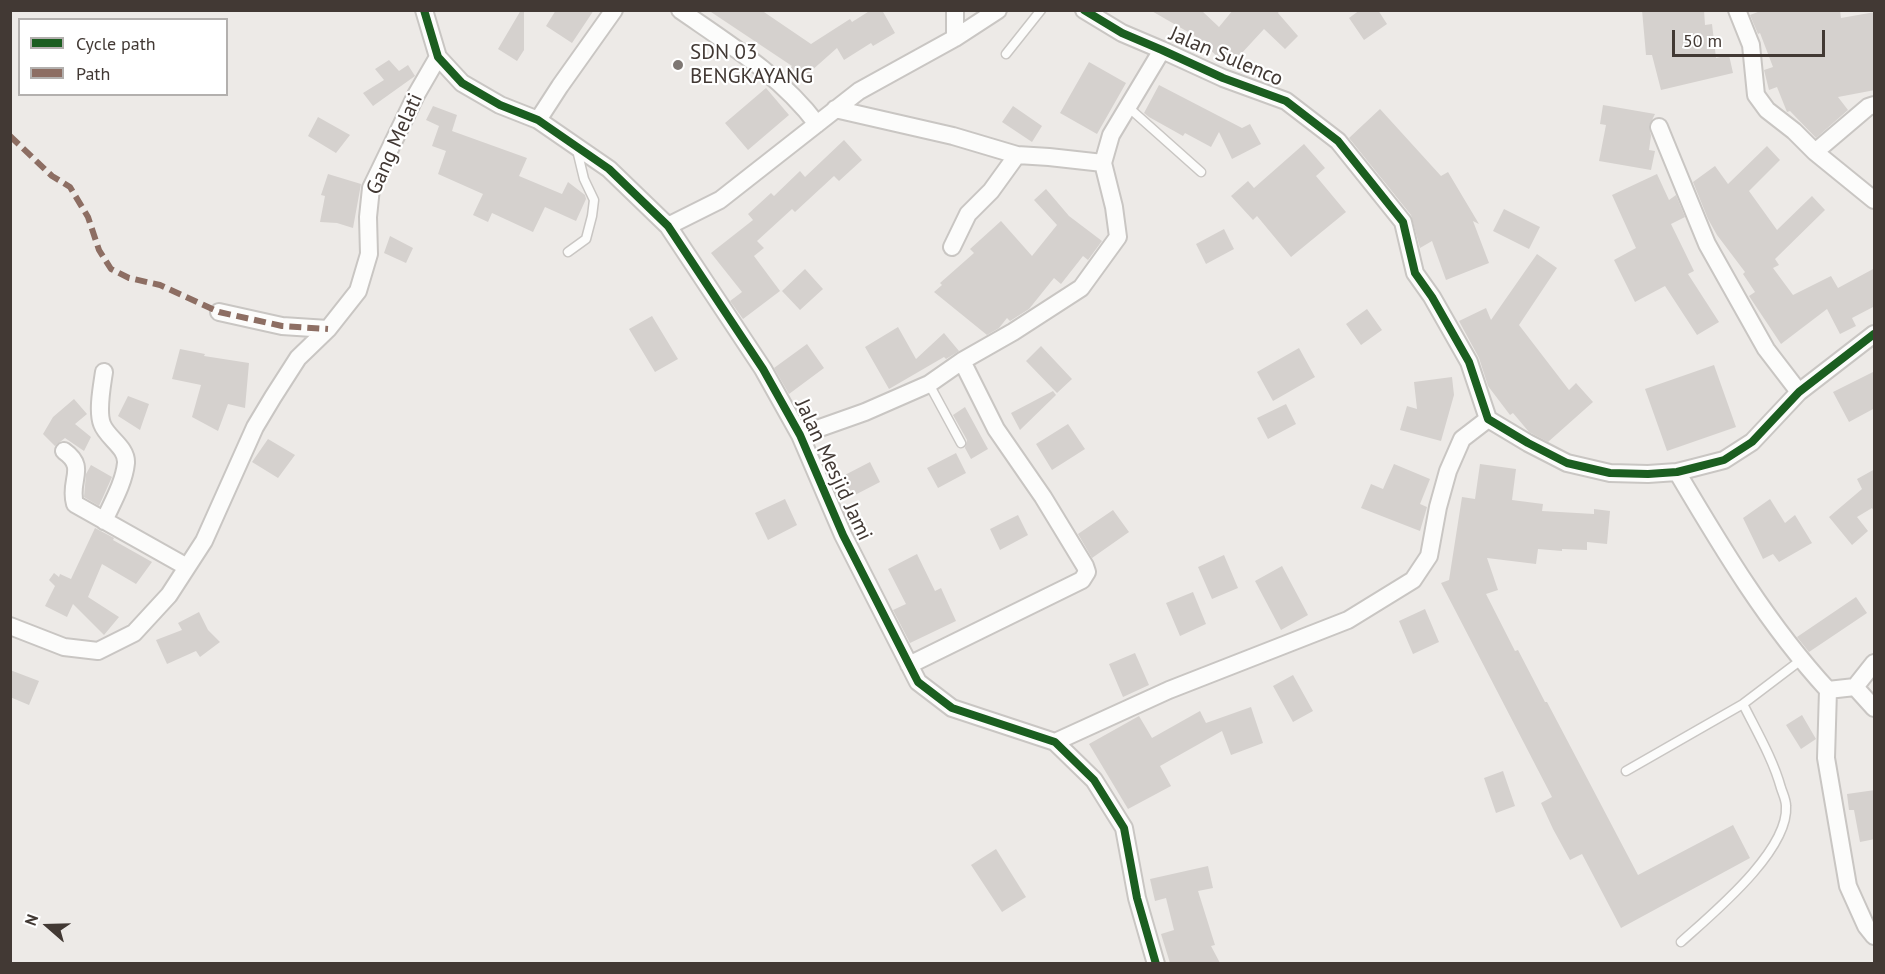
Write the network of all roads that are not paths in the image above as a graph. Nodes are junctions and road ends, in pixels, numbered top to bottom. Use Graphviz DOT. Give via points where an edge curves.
graph roads {
  1 [pos="424,10"];
  2 [pos="614,10"];
  3 [pos="680,10"];
  4 [pos="955,10"];
  5 [pos="998,10"];
  6 [pos="1041,10"];
  7 [pos="1084,10"];
  8 [pos="1737,10"];
  9 [pos="955,38"];
  10 [pos="1162,50"];
  11 [pos="1006,54"];
  12 [pos="438,57"];
  13 [pos="1875,105"];
  14 [pos="1128,107"];
  15 [pos="835,110"];
  16 [pos="538,120"];
  17 [pos="817,124"];
  18 [pos="1659,127"];
  19 [pos="576,146"];
  20 [pos="1815,152"];
  21 [pos="1017,156"];
  22 [pos="1103,163"];
  23 [pos="1201,172"];
  24 [pos="1875,200"];
  25 [pos="668,226"];
  26 [pos="952,247"];
  27 [pos="568,252"];
  28 [pos="219,312"];
  29 [pos="328,329"];
  30 [pos="1875,334"];
  31 [pos="962,361"];
  32 [pos="104,372"];
  33 [pos="929,384"];
  34 [pos="1799,392"];
  35 [pos="1488,419"];
  36 [pos="800,435"];
  37 [pos="961,443"];
  38 [pos="64,451"];
  39 [pos="1677,472"];
  40 [pos="104,521"];
  41 [pos="187,567"];
  42 [pos="10,626"];
  43 [pos="1801,660"];
  44 [pos="1875,663"];
  45 [pos="909,665"];
  46 [pos="1855,687"];
  47 [pos="1828,690"];
  48 [pos="1743,704"];
  49 [pos="1875,708"];
  50 [pos="1055,742"];
  51 [pos="1626,771"];
  52 [pos="1875,936"];
  53 [pos="1682,942"];
  54 [pos="1156,963"];
  1 -- 12 [label="street, Jalan Mesjid Jami"];
  2 -- 16 [label="street"];
  3 -- 17 [label="street" via="752,60 801,103"];
  4 -- 9 [label="street"];
  5 -- 9 [label="street"];
  6 -- 11 [label="lane"];
  7 -- 10 [label="street, Jalan Sulenco" via="1122,33"];
  8 -- 20 [label="street" via="1751,45 1756,95 1767,110"];
  9 -- 15 [label="street" via="859,91"];
  10 -- 14 [label="street"];
  10 -- 35 [label="street, Jalan Sulenco" via="1286,101 1338,141 1403,222 1414,273 1469,362"];
  12 -- 16 [label="street, Jalan Mesjid Jami" via="462,83 500,105"];
  12 -- 29 [label="street, Gang Melati" via="371,188 369,254 358,291"];
  13 -- 20 [label="street"];
  14 -- 22 [label="street" via="1111,135"];
  14 -- 23 [label="lane"];
  15 -- 17 [label="street"];
  15 -- 21 [label="street" via="953,136"];
  16 -- 19 [label="street, Jalan Mesjid Jami"];
  17 -- 25 [label="street" via="720,200"];
  18 -- 34 [label="street" via="1707,244 1766,349"];
  19 -- 25 [label="street, Jalan Mesjid Jami" via="609,169"];
  19 -- 27 [label="lane" via="594,200 586,239"];
  20 -- 24 [label="street"];
  21 -- 22 [label="street"];
  21 -- 26 [label="street" via="968,214"];
  22 -- 31 [label="street" via="1119,237 1081,288"];
  25 -- 36 [label="street, Jalan Mesjid Jami" via="763,369"];
  28 -- 29 [label="street" via="282,326"];
  29 -- 41 [label="street, Gang Melati" via="298,358 261,417 204,541"];
  30 -- 34 [label="street"];
  31 -- 33 [label="street"];
  31 -- 45 [label="street" via="996,429 1043,497 1087,572 1082,580"];
  32 -- 40 [label="street" via="101,423 122,449 126,461"];
  33 -- 36 [label="street"];
  33 -- 37 [label="lane"];
  34 -- 39 [label="street" via="1752,442 1724,460"];
  35 -- 39 [label="street" via="1567,463 1610,472"];
  35 -- 50 [label="street" via="1462,439 1438,507 1430,556 1413,580 1348,620 1169,690"];
  36 -- 45 [label="street, Jalan Mesjid Jami" via="843,535"];
  38 -- 40 [label="street" via="78,470 71,492 75,504"];
  39 -- 43 [label="street" via="1724,551"];
  40 -- 41 [label="street"];
  41 -- 42 [label="street, Gang Melati" via="169,596 134,633 98,651 64,647"];
  43 -- 47 [label="street"];
  43 -- 48 [label="lane"];
  44 -- 46 [label="street"];
  45 -- 50 [label="street, Jalan Mesjid Jami" via="918,682 952,708"];
  46 -- 47 [label="street"];
  46 -- 49 [label="street"];
  47 -- 52 [label="street" via="1826,758 1848,886 1866,926"];
  48 -- 51 [label="lane"];
  48 -- 53 [label="lane" via="1777,773 1786,806 1785,819 1768,857"];
  50 -- 54 [label="street, Jalan Mesjid Jami" via="1094,780 1124,828 1137,898"];
}
